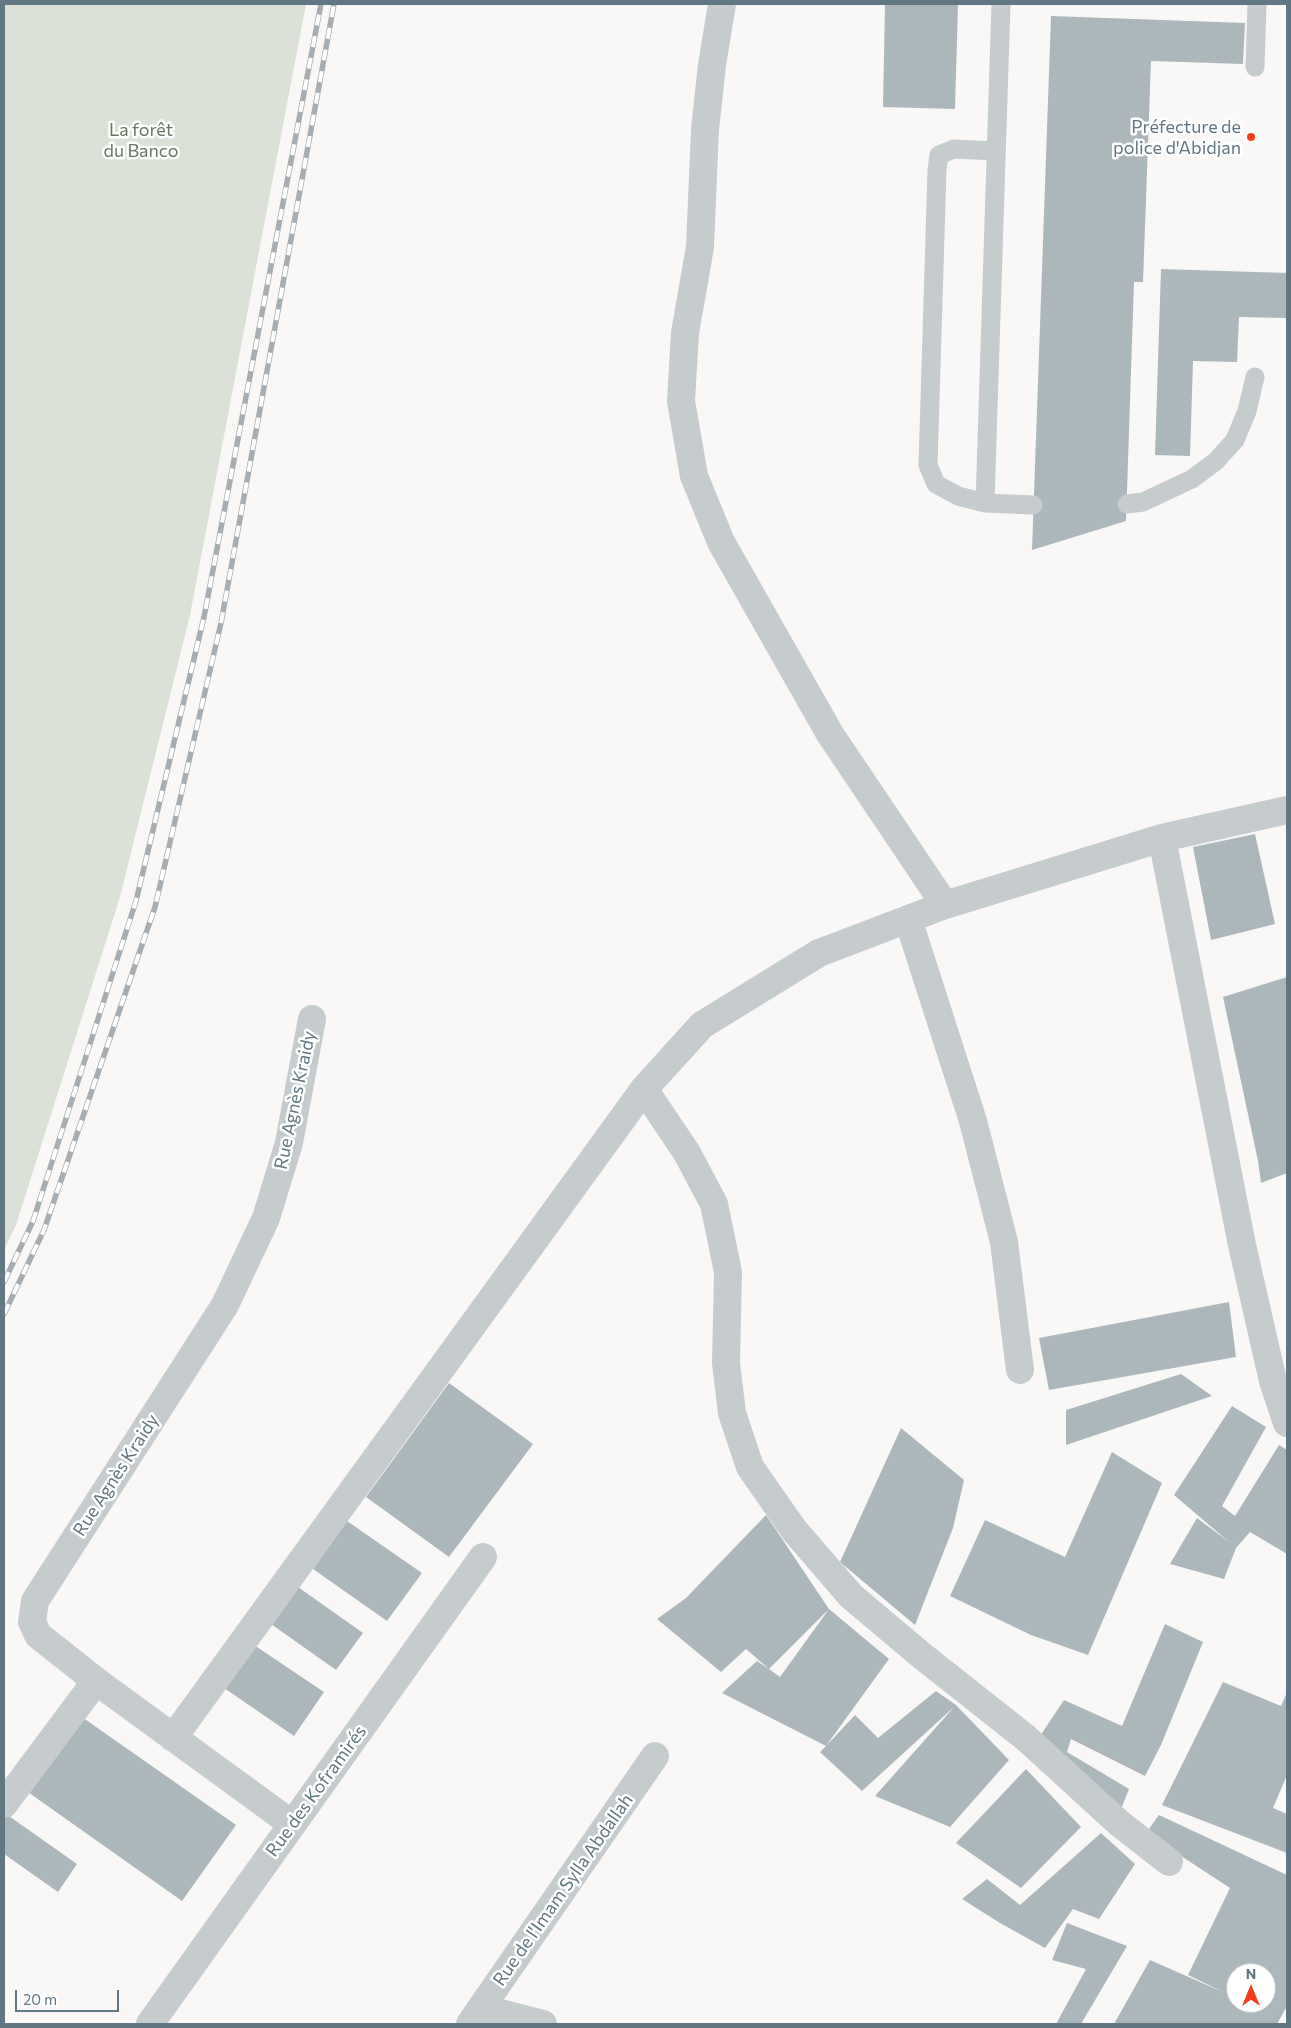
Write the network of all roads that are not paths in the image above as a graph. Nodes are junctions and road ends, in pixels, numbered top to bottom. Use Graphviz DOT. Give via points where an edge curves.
graph roads {
  1 [pos="722,4"];
  2 [pos="1001,4"];
  3 [pos="1257,4"];
  4 [pos="1256,66"];
  5 [pos="996,152"];
  6 [pos="1256,377"];
  7 [pos="985,503"];
  8 [pos="1127,504"];
  9 [pos="1034,505"];
  10 [pos="1287,810"];
  11 [pos="1162,838"];
  12 [pos="946,906"];
  13 [pos="908,919"];
  14 [pos="312,1018"];
  15 [pos="644,1088"];
  16 [pos="1020,1370"];
  17 [pos="1287,1423"];
  18 [pos="483,1557"];
  19 [pos="96,1681"];
  20 [pos="173,1738"];
  21 [pos="655,1756"];
  22 [pos="4,1804"];
  23 [pos="292,1824"];
  24 [pos="1169,1862"];
  25 [pos="476,2016"];
  26 [pos="150,2024"];
  27 [pos="543,2024"];
  1 -- 12 [label="street" via="705,128 700,247 685,333 681,401 694,476 721,542 830,734"];
  2 -- 5 [label="lane"];
  3 -- 4 [label="lane"];
  5 -- 7 [label="lane"];
  5 -- 7 [label="lane" via="954,149 939,155 936,180 928,465 936,484 958,496"];
  6 -- 8 [label="lane" via="1235,440 1216,461 1192,479 1143,502"];
  7 -- 9 [label="lane"];
  10 -- 11 [label="street"];
  11 -- 12 [label="street"];
  11 -- 17 [label="street" via="1242,1245 1273,1381"];
  12 -- 13 [label="street"];
  13 -- 15 [label="street" via="819,953 702,1025"];
  13 -- 16 [label="street" via="972,1121 1004,1242"];
  14 -- 19 [label="street, Rue Agnès Kraidy" via="289,1143 266,1218 225,1306 35,1601 32,1622 38,1635"];
  15 -- 20 [label="street"];
  15 -- 24 [label="street" via="687,1153 714,1204 728,1272 726,1363 732,1413 750,1467 794,1530 851,1596 1026,1738 1119,1823"];
  18 -- 23 [label="street, Rue des Koframirés"];
  19 -- 20 [label="street, Rue Agnès Kraidy"];
  19 -- 22 [label="street"];
  20 -- 23 [label="street, Rue Agnès Kraidy"];
  21 -- 25 [label="street, Rue de l'Imam Sylla Abdallah"];
  23 -- 26 [label="street, Rue des Koframirés"];
  25 -- 27 [label="street"];
}
